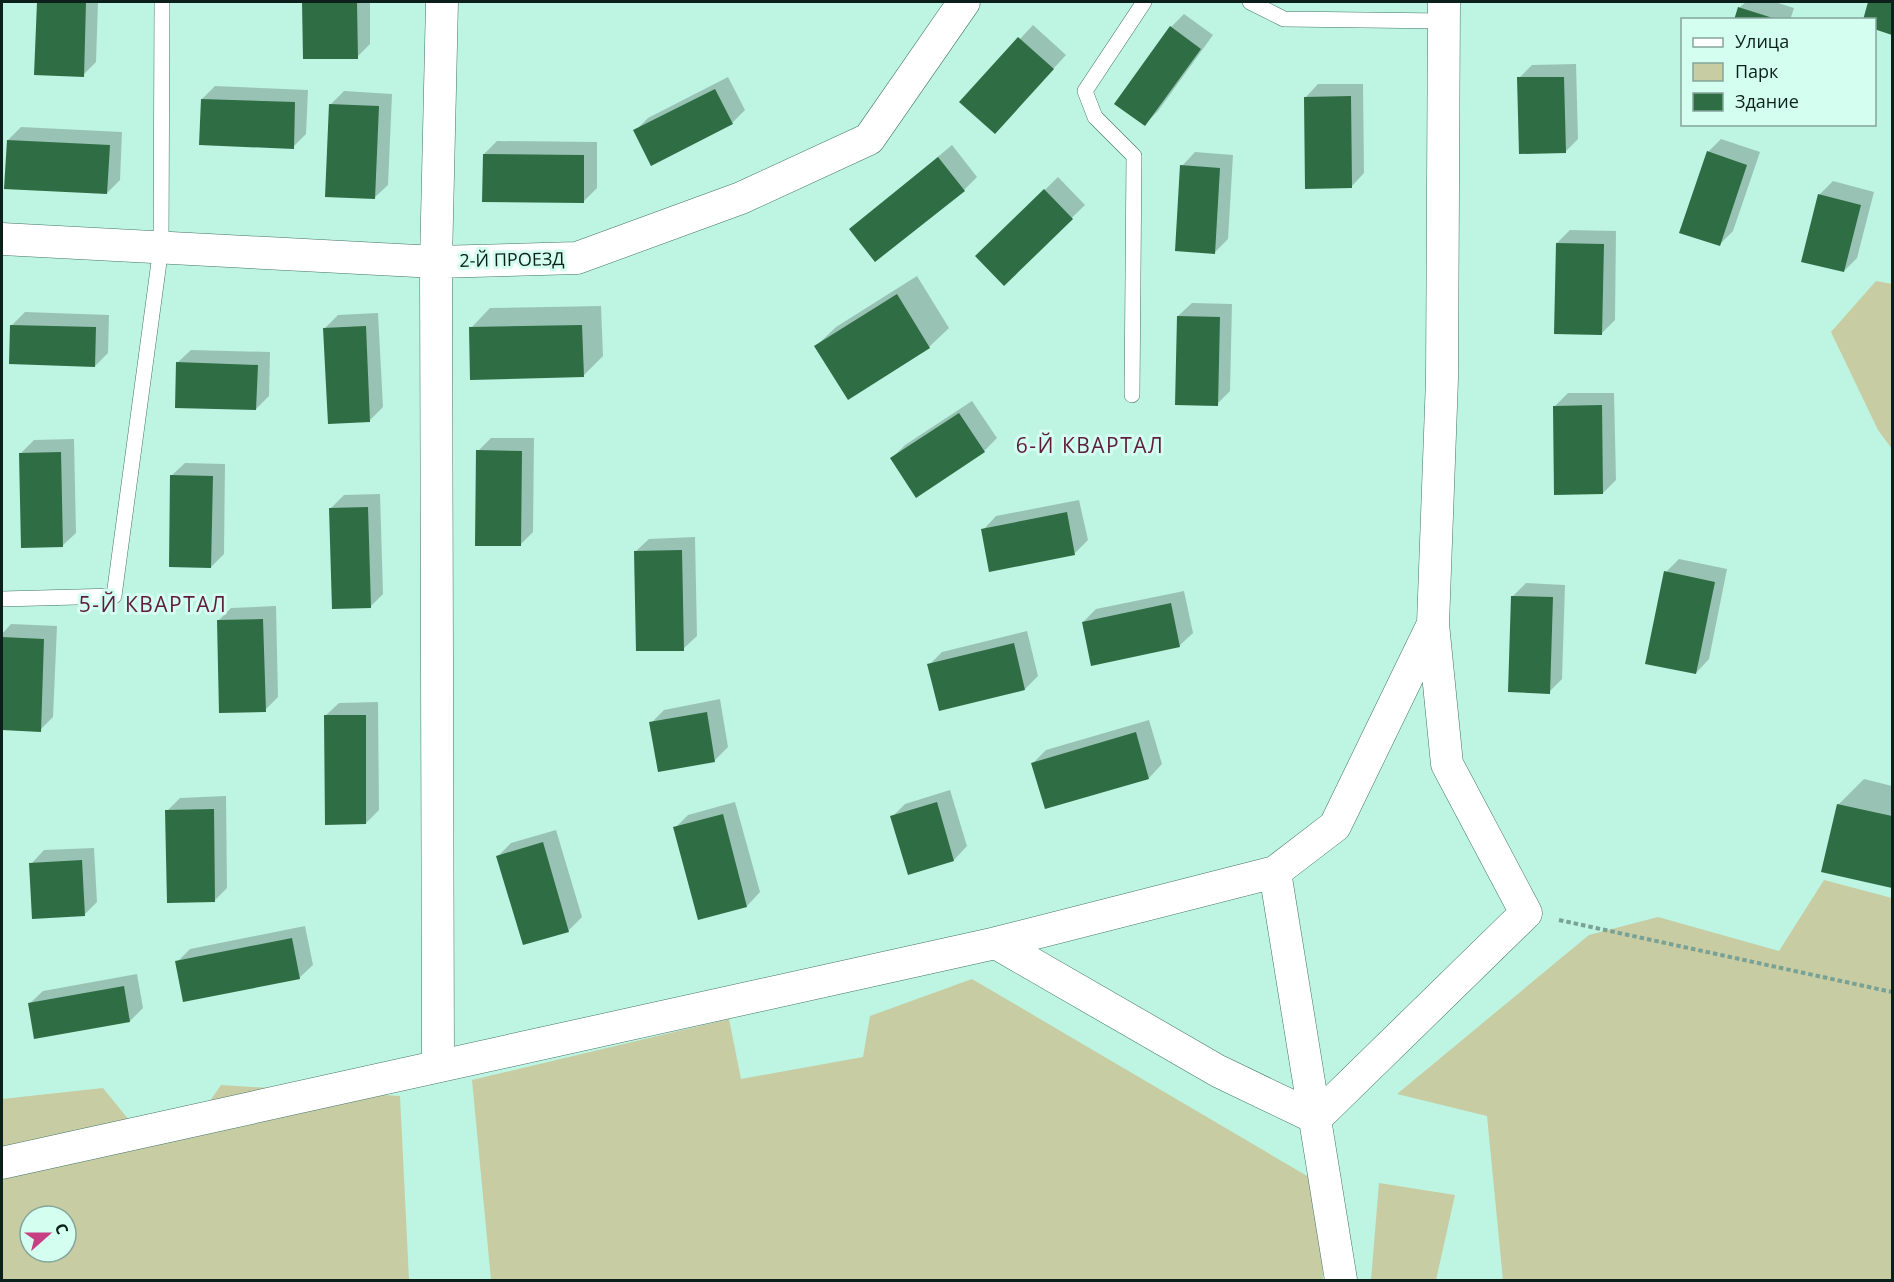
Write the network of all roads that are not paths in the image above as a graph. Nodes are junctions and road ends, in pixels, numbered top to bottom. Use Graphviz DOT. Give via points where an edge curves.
graph roads {
  1 [pos="162,2"];
  2 [pos="442,2"];
  3 [pos="964,2"];
  4 [pos="1144,2"];
  5 [pos="1250,2"];
  6 [pos="1444,11"];
  7 [pos="2,239"];
  8 [pos="161,247"];
  9 [pos="436,261"];
  10 [pos="1132,395"];
  11 [pos="2,599"];
  12 [pos="1433,624"];
  13 [pos="1275,872"];
  14 [pos="996,943"];
  15 [pos="438,1066"];
  16 [pos="1317,1118"];
  17 [pos="2,1163"];
  18 [pos="1341,1281"];
  1 -- 8 [label="lane"];
  2 -- 9 [label="street"];
  3 -- 9 [label="street, 2-Й ПРОЕЗД" via="869,139 741,198 577,258"];
  4 -- 10 [label="lane" via="1085,91 1095,117 1134,156"];
  5 -- 6 [label="lane" via="1284,19"];
  6 -- 12 [label="street" via="1442,379"];
  7 -- 8 [label="street, 2-Й ПРОЕЗД"];
  8 -- 9 [label="street, 2-Й ПРОЕЗД"];
  8 -- 11 [label="lane" via="114,596"];
  9 -- 15 [label="street"];
  12 -- 13 [label="street" via="1335,826"];
  12 -- 16 [label="street" via="1447,764 1526,913"];
  13 -- 14 [label="street"];
  13 -- 16 [label="street"];
  14 -- 15 [label="street"];
  14 -- 16 [label="street" via="1218,1071"];
  15 -- 17 [label="street"];
  16 -- 18 [label="street"];
}
